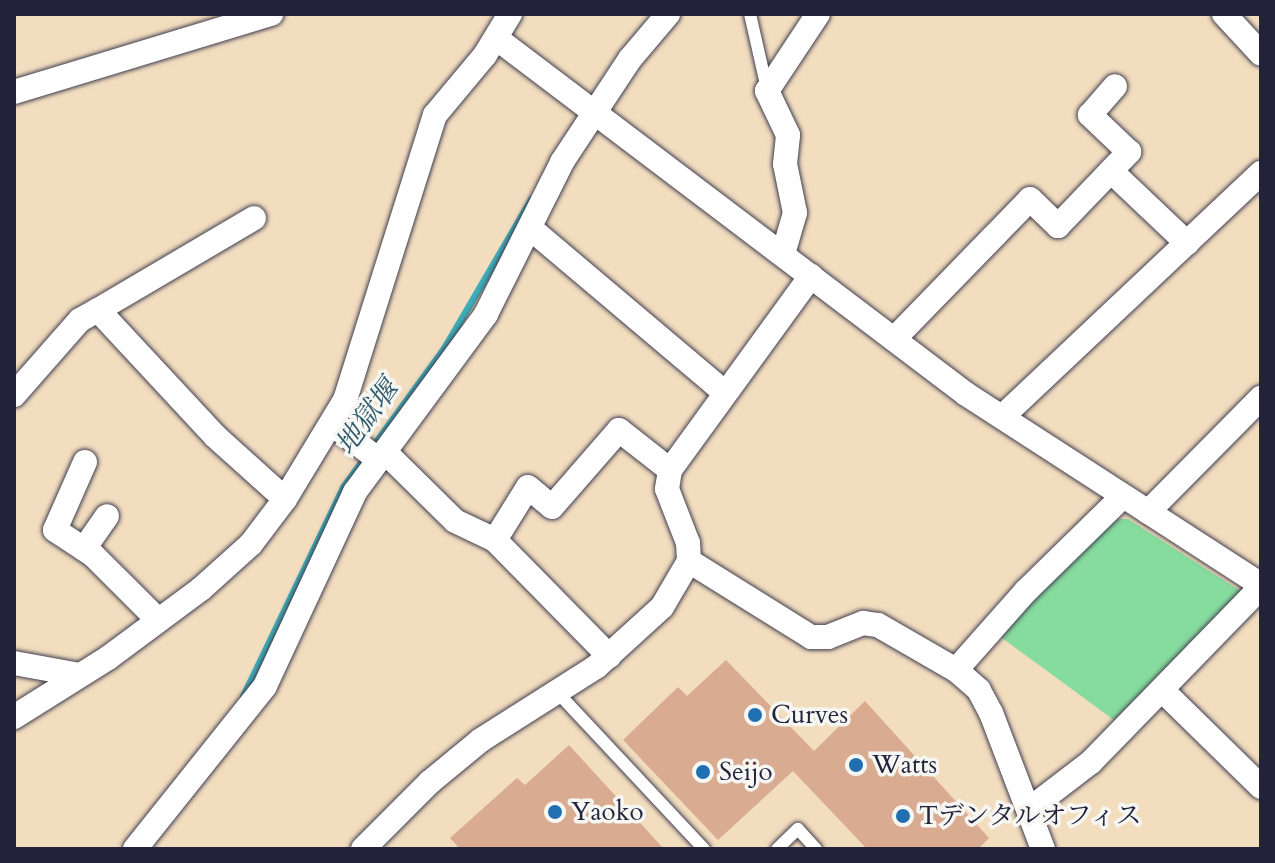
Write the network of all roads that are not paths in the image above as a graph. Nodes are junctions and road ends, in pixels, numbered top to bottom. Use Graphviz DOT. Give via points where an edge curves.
graph roads {
  1 [pos="271,14"];
  2 [pos="510,14"];
  3 [pos="668,14"];
  4 [pos="750,14"];
  5 [pos="818,14"];
  6 [pos="1224,14"];
  7 [pos="496,38"];
  8 [pos="1261,54"];
  9 [pos="1115,86"];
  10 [pos="767,91"];
  11 [pos="14,92"];
  12 [pos="594,111"];
  13 [pos="1111,171"];
  14 [pos="1261,173"];
  15 [pos="254,218"];
  16 [pos="530,228"];
  17 [pos="1187,243"];
  18 [pos="783,254"];
  19 [pos="811,276"];
  20 [pos="98,310"];
  21 [pos="894,339"];
  22 [pos="724,392"];
  23 [pos="14,395"];
  24 [pos="1261,398"];
  25 [pos="1002,417"];
  26 [pos="332,424"];
  27 [pos="382,456"];
  28 [pos="85,462"];
  29 [pos="670,470"];
  30 [pos="1122,497"];
  31 [pos="285,499"];
  32 [pos="1148,512"];
  33 [pos="107,516"];
  34 [pos="495,540"];
  35 [pos="84,549"];
  36 [pos="689,561"];
  37 [pos="1261,586"];
  38 [pos="158,620"];
  39 [pos="609,656"];
  40 [pos="14,663"];
  41 [pos="956,670"];
  42 [pos="80,675"];
  43 [pos="1163,691"];
  44 [pos="558,693"];
  45 [pos="14,717"];
  46 [pos="1261,787"];
  47 [pos="1031,808"];
  48 [pos="135,849"];
  49 [pos="363,849"];
  50 [pos="704,849"];
  51 [pos="777,849"];
  52 [pos="816,849"];
  53 [pos="1043,849"];
  1 -- 11 [label="street"];
  2 -- 7 [label="street"];
  3 -- 12 [label="street"];
  4 -- 10 [label="lane"];
  5 -- 10 [label="street"];
  6 -- 8 [label="street"];
  7 -- 12 [label="street"];
  7 -- 26 [label="street" via="435,115 423,142 345,400"];
  9 -- 13 [label="street" via="1090,115 1129,152"];
  10 -- 18 [label="street" via="788,135 785,164 795,213"];
  12 -- 16 [label="street"];
  12 -- 18 [label="street"];
  13 -- 17 [label="street"];
  13 -- 21 [label="street" via="1058,226 1030,199"];
  14 -- 17 [label="street"];
  15 -- 20 [label="street"];
  16 -- 22 [label="street"];
  16 -- 27 [label="street" via="486,314"];
  17 -- 25 [label="street"];
  18 -- 19 [label="street"];
  19 -- 21 [label="street"];
  19 -- 22 [label="street"];
  20 -- 23 [label="street" via="80,320"];
  20 -- 31 [label="street" via="215,436"];
  21 -- 25 [label="street"];
  22 -- 29 [label="street"];
  24 -- 32 [label="street"];
  25 -- 30 [label="street"];
  26 -- 27 [label="street"];
  26 -- 31 [label="street"];
  27 -- 34 [label="street" via="455,521"];
  27 -- 48 [label="street" via="340,517 265,686"];
  28 -- 35 [label="street" via="55,530"];
  29 -- 34 [label="street" via="619,430 552,507 528,487"];
  29 -- 36 [label="street" via="667,489 688,543"];
  30 -- 32 [label="street"];
  30 -- 41 [label="street" via="1026,591"];
  31 -- 38 [label="street" via="237,558"];
  32 -- 37 [label="street"];
  33 -- 35 [label="street"];
  34 -- 39 [label="street"];
  35 -- 38 [label="street"];
  36 -- 39 [label="street" via="662,607"];
  36 -- 41 [label="street" via="811,637 828,637 863,623 878,625"];
  37 -- 43 [label="street"];
  38 -- 42 [label="street"];
  39 -- 44 [label="street"];
  40 -- 42 [label="street"];
  41 -- 47 [label="street" via="979,690"];
  42 -- 45 [label="street"];
  43 -- 46 [label="street"];
  43 -- 47 [label="street" via="1091,762"];
  44 -- 49 [label="street" via="481,740"];
  44 -- 50 [label="lane"];
  47 -- 53 [label="street"];
  51 -- 52 [label="lane" via="798,829"];
}
